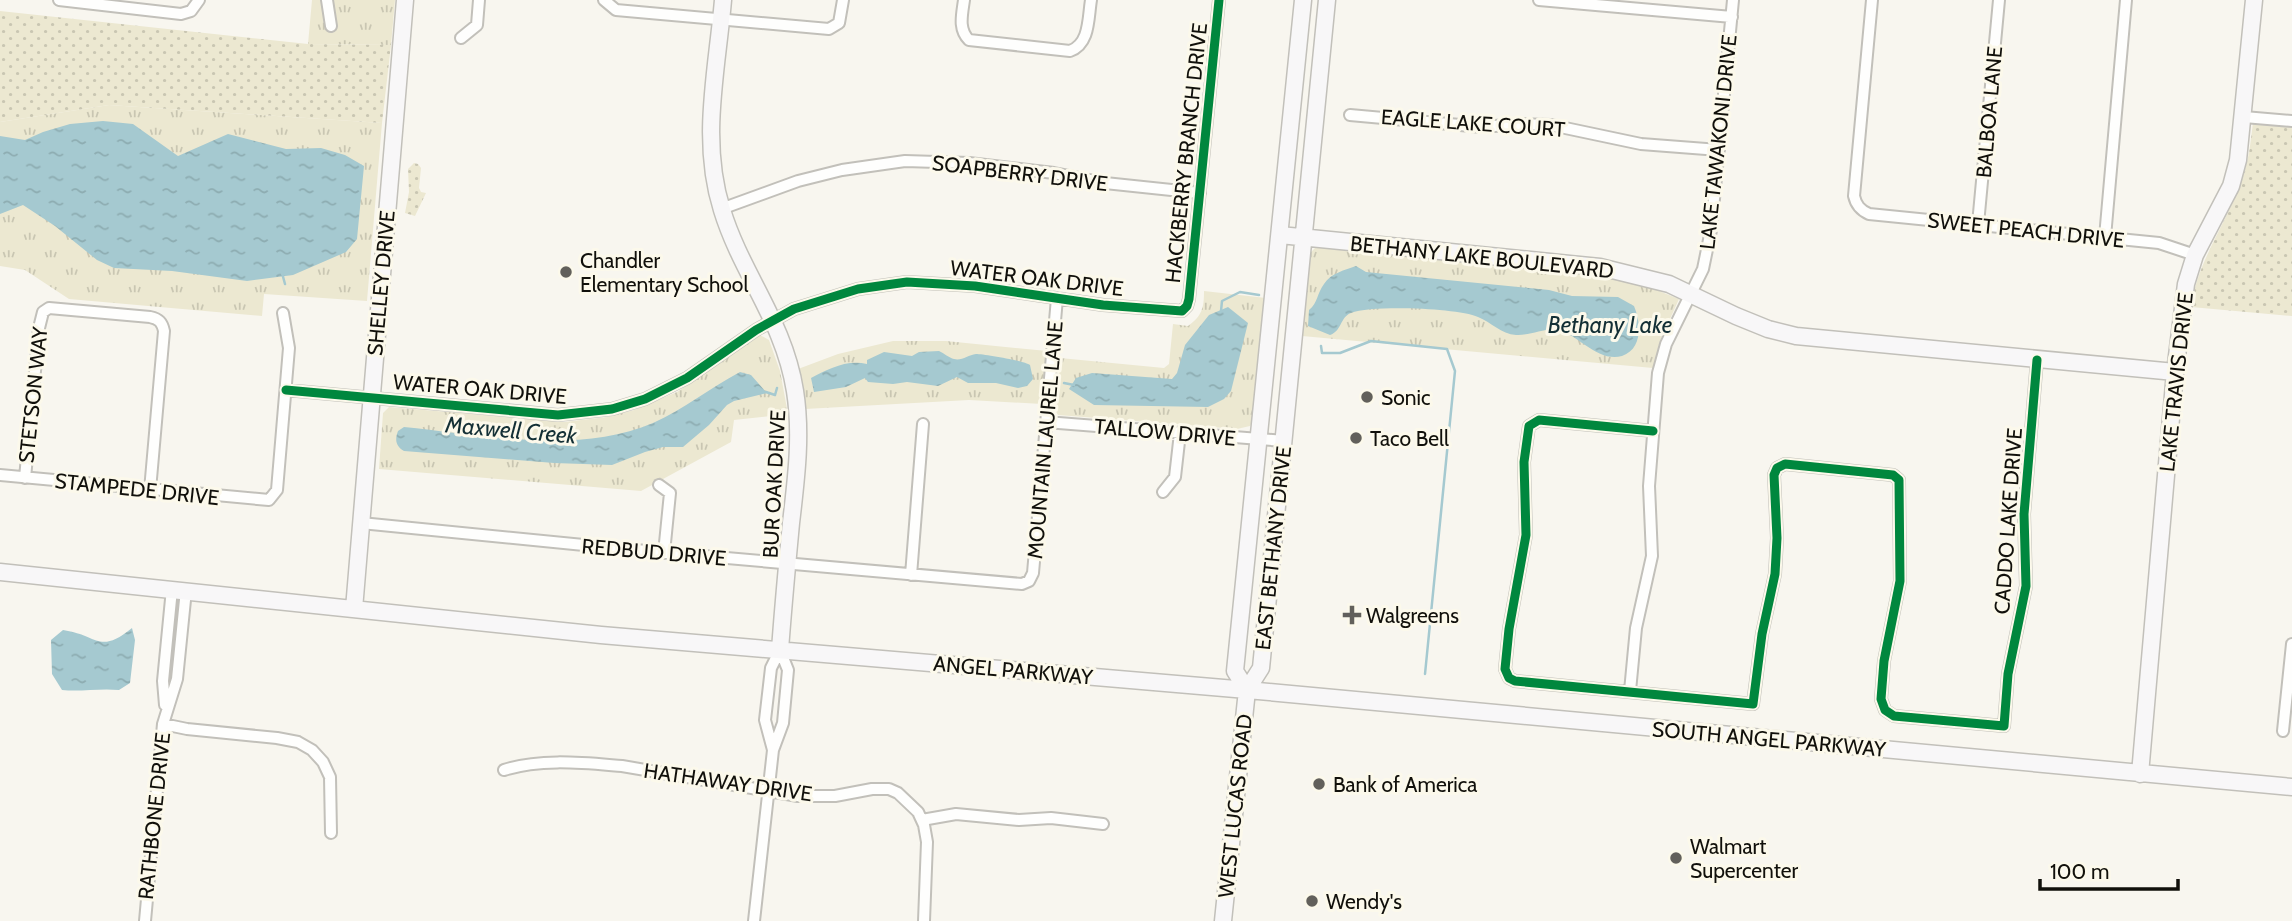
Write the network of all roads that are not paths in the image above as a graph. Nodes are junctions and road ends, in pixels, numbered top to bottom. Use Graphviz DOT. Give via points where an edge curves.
graph roads {
  1 [pos="59,0"];
  2 [pos="199,0"];
  3 [pos="327,0"];
  4 [pos="405,0"];
  5 [pos="479,0"];
  6 [pos="723,0"];
  7 [pos="843,0"];
  8 [pos="964,0"];
  9 [pos="1091,0"];
  10 [pos="1219,0"];
  11 [pos="1303,0"];
  12 [pos="1327,0"];
  13 [pos="1539,0"];
  14 [pos="1734,0"];
  15 [pos="1872,0"];
  16 [pos="1999,0"];
  17 [pos="2126,0"];
  18 [pos="2254,0"];
  19 [pos="605,2"];
  20 [pos="1606,3"];
  21 [pos="1732,17"];
  22 [pos="721,19"];
  23 [pos="331,26"];
  24 [pos="461,38"];
  25 [pos="1350,115"];
  26 [pos="2244,117"];
  27 [pos="2292,121"];
  28 [pos="1719,150"];
  29 [pos="1200,193"];
  30 [pos="721,209"];
  31 [pos="1978,225"];
  32 [pos="1280,235"];
  33 [pos="2105,237"];
  34 [pos="1304,238"];
  35 [pos="2195,255"];
  36 [pos="1689,294"];
  37 [pos="1057,298"];
  38 [pos="1185,309"];
  39 [pos="283,313"];
  40 [pos="774,320"];
  41 [pos="2037,360"];
  42 [pos="2175,372"];
  43 [pos="286,390"];
  44 [pos="372,398"];
  45 [pos="1046,422"];
  46 [pos="923,424"];
  47 [pos="1653,430"];
  48 [pos="1180,433"];
  49 [pos="1259,440"];
  50 [pos="1284,442"];
  51 [pos="0,475"];
  52 [pos="25,478"];
  53 [pos="659,485"];
  54 [pos="150,490"];
  55 [pos="1163,492"];
  56 [pos="361,523"];
  57 [pos="664,553"];
  58 [pos="787,564"];
  59 [pos="0,572"];
  60 [pos="911,575"];
  61 [pos="1030,581"];
  62 [pos="179,590"];
  63 [pos="354,609"];
  64 [pos="2292,645"];
  65 [pos="780,650"];
  66 [pos="1247,690"];
  67 [pos="1630,691"];
  68 [pos="163,724"];
  69 [pos="2283,731"];
  70 [pos="773,750"];
  71 [pos="504,770"];
  72 [pos="2140,774"];
  73 [pos="2292,787"];
  74 [pos="768,791"];
  75 [pos="922,820"];
  76 [pos="1103,824"];
  77 [pos="331,833"];
  78 [pos="145,921"];
  79 [pos="754,921"];
  80 [pos="924,921"];
  81 [pos="1223,921"];
  1 -- 2 [label="street" via="181,14 191,11"];
  3 -- 23 [label="street"];
  4 -- 44 [label="main road, SHELLEY DRIVE"];
  5 -- 24 [label="street" via="477,25"];
  6 -- 22 [label="main road, BUR OAK DRIVE"];
  7 -- 22 [label="street" via="839,23 828,29"];
  8 -- 9 [label="street" via="962,32 970,40 1070,51 1080,46 1086,35"];
  10 -- 29 [label="street, HACKBERRY BRANCH DRIVE"];
  11 -- 32 [label="main road, EAST BETHANY DRIVE"];
  12 -- 34 [label="main road, EAST BETHANY DRIVE"];
  13 -- 20 [label="street"];
  14 -- 21 [label="street, LAKE TAWAKONI DRIVE"];
  15 -- 31 [label="street, SWEET PEACH DRIVE" via="1854,196 1858,208 1869,214"];
  16 -- 31 [label="street, BALBOA LANE"];
  17 -- 33 [label="street"];
  18 -- 26 [label="main road, LAKE TRAVIS DRIVE"];
  19 -- 22 [label="street" via="616,10"];
  20 -- 21 [label="street"];
  21 -- 28 [label="street, LAKE TAWAKONI DRIVE"];
  22 -- 30 [label="main road, BUR OAK DRIVE" via="710,124"];
  25 -- 28 [label="street, EAGLE LAKE COURT" via="1482,127 1551,125 1641,144"];
  26 -- 27 [label="street"];
  26 -- 35 [label="main road, LAKE TRAVIS DRIVE" via="2231,186"];
  28 -- 36 [label="street, LAKE TAWAKONI DRIVE" via="1706,259"];
  29 -- 30 [label="street, SOAPBERRY DRIVE" via="981,164 905,161 797,181"];
  29 -- 38 [label="street, HACKBERRY BRANCH DRIVE"];
  30 -- 40 [label="main road, BUR OAK DRIVE"];
  31 -- 33 [label="street, SWEET PEACH DRIVE"];
  32 -- 34 [label="main road, BETHANY LAKE BOULEVARD"];
  32 -- 49 [label="main road, EAST BETHANY DRIVE"];
  33 -- 35 [label="street, SWEET PEACH DRIVE" via="2159,243"];
  34 -- 36 [label="main road, BETHANY LAKE BOULEVARD" via="1600,267 1669,284"];
  34 -- 50 [label="main road, EAST BETHANY DRIVE"];
  35 -- 42 [label="main road, LAKE TRAVIS DRIVE" via="2186,284"];
  36 -- 41 [label="main road, BETHANY LAKE BOULEVARD" via="1780,333"];
  36 -- 47 [label="street, LAKE TAWAKONI DRIVE" via="1661,359"];
  37 -- 38 [label="street, WATER OAK DRIVE" via="1178,312"];
  37 -- 40 [label="street, WATER OAK DRIVE" via="907,282 858,289"];
  37 -- 45 [label="street, MOUNTAIN LAUREL LANE"];
  39 -- 43 [label="street" via="289,348"];
  40 -- 44 [label="street, WATER OAK DRIVE" via="687,378 612,409 558,415"];
  40 -- 58 [label="main road, BUR OAK DRIVE" via="790,364 798,422"];
  41 -- 42 [label="main road, BETHANY LAKE BOULEVARD"];
  41 -- 67 [label="street, CADDO LAKE DRIVE" via="2024,514 2026,586 2008,674 2004,726 1889,714 1882,705 1884,661 1900,581 1899,480 1893,475 1785,464 1775,471 1775,574 1753,704"];
  42 -- 72 [label="main road, LAKE TRAVIS DRIVE"];
  43 -- 44 [label="street, WATER OAK DRIVE"];
  43 -- 54 [label="street, STAMPEDE DRIVE" via="273,497 262,501"];
  44 -- 56 [label="main road, SHELLEY DRIVE"];
  45 -- 48 [label="street, TALLOW DRIVE"];
  45 -- 61 [label="street, MOUNTAIN LAUREL LANE"];
  46 -- 60 [label="street"];
  47 -- 67 [label="street, LAKE TAWAKONI DRIVE" via="1649,486 1652,556 1636,628"];
  47 -- 67 [label="street" via="1539,420 1529,426 1524,462 1526,535 1505,669 1515,681"];
  48 -- 49 [label="street, TALLOW DRIVE"];
  48 -- 55 [label="street" via="1175,477"];
  49 -- 50 [label="street, TALLOW DRIVE"];
  49 -- 66 [label="main road, EAST BETHANY DRIVE" via="1235,671"];
  50 -- 66 [label="main road, EAST BETHANY DRIVE" via="1261,668"];
  51 -- 52 [label="street, STAMPEDE DRIVE"];
  52 -- 54 [label="street, STAMPEDE DRIVE"];
  52 -- 54 [label="street, STETSON WAY" via="43,312 49,308 150,317 162,324 164,340"];
  53 -- 57 [label="street" via="670,493"];
  56 -- 57 [label="street, REDBUD DRIVE"];
  56 -- 63 [label="main road, SHELLEY DRIVE"];
  57 -- 58 [label="street, REDBUD DRIVE"];
  58 -- 60 [label="street, REDBUD DRIVE"];
  58 -- 65 [label="main road, BUR OAK DRIVE"];
  59 -- 62 [label="main road, ANGEL PARKWAY"];
  60 -- 61 [label="street, REDBUD DRIVE"];
  62 -- 63 [label="main road, ANGEL PARKWAY"];
  62 -- 68 [label="street, RATHBONE DRIVE" via="163,681"];
  63 -- 65 [label="main road, ANGEL PARKWAY"];
  64 -- 69 [label="street"];
  65 -- 66 [label="main road, ANGEL PARKWAY"];
  65 -- 70 [label="street" via="771,668 765,720"];
  65 -- 70 [label="street" via="788,670 783,723"];
  66 -- 72 [label="main road, SOUTH ANGEL PARKWAY"];
  66 -- 81 [label="main road, WEST LUCAS ROAD"];
  68 -- 77 [label="street" via="277,738 312,750 330,778"];
  68 -- 78 [label="street, RATHBONE DRIVE"];
  70 -- 74 [label="street"];
  71 -- 74 [label="street, HATHAWAY DRIVE" via="533,763 612,765"];
  72 -- 73 [label="main road, SOUTH ANGEL PARKWAY"];
  74 -- 75 [label="street, HATHAWAY DRIVE" via="835,796 889,789"];
  74 -- 79 [label="street"];
  75 -- 76 [label="street" via="956,814"];
  75 -- 80 [label="street" via="927,842"];
}
